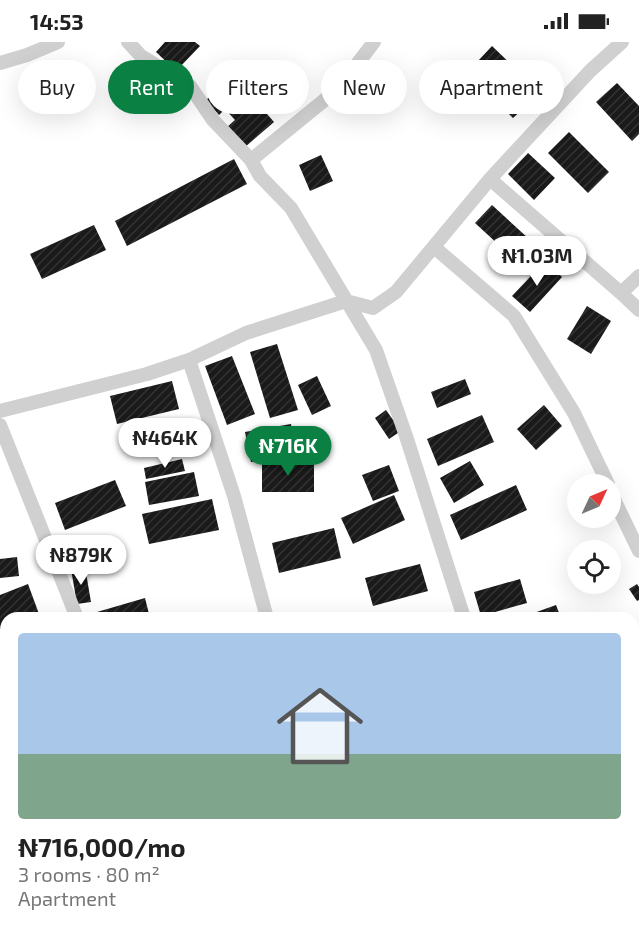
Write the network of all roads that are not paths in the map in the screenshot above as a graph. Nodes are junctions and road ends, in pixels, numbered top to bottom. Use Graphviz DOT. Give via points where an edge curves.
graph roads {
  1 [pos="58,42"];
  2 [pos="128,42"];
  3 [pos="374,42"];
  4 [pos="622,42"];
  5 [pos="0,63"];
  6 [pos="251,160"];
  7 [pos="490,179"];
  8 [pos="434,248"];
  9 [pos="639,276"];
  10 [pos="621,293"];
  11 [pos="346,301"];
  12 [pos="639,310"];
  13 [pos="189,360"];
  14 [pos="0,411"];
  15 [pos="0,425"];
  16 [pos="603,474"];
  17 [pos="621,514"];
  18 [pos="639,551"];
  19 [pos="75,612"];
  20 [pos="265,612"];
  21 [pos="462,612"];
  1 -- 5 [label="street"];
  2 -- 6 [label="street" via="141,56 190,86 213,120"];
  3 -- 6 [label="street" via="338,89"];
  4 -- 7 [label="street"];
  6 -- 11 [label="street" via="260,176 291,208"];
  7 -- 8 [label="street"];
  7 -- 10 [label="street"];
  8 -- 11 [label="street" via="396,292 373,308"];
  8 -- 16 [label="street" via="514,316 574,413"];
  9 -- 10 [label="street"];
  10 -- 12 [label="street"];
  11 -- 13 [label="street" via="246,333"];
  11 -- 21 [label="street" via="376,350"];
  13 -- 14 [label="street"];
  13 -- 20 [label="street" via="234,496"];
  15 -- 19 [label="street"];
  17 -- 18 [label="street"];
}
